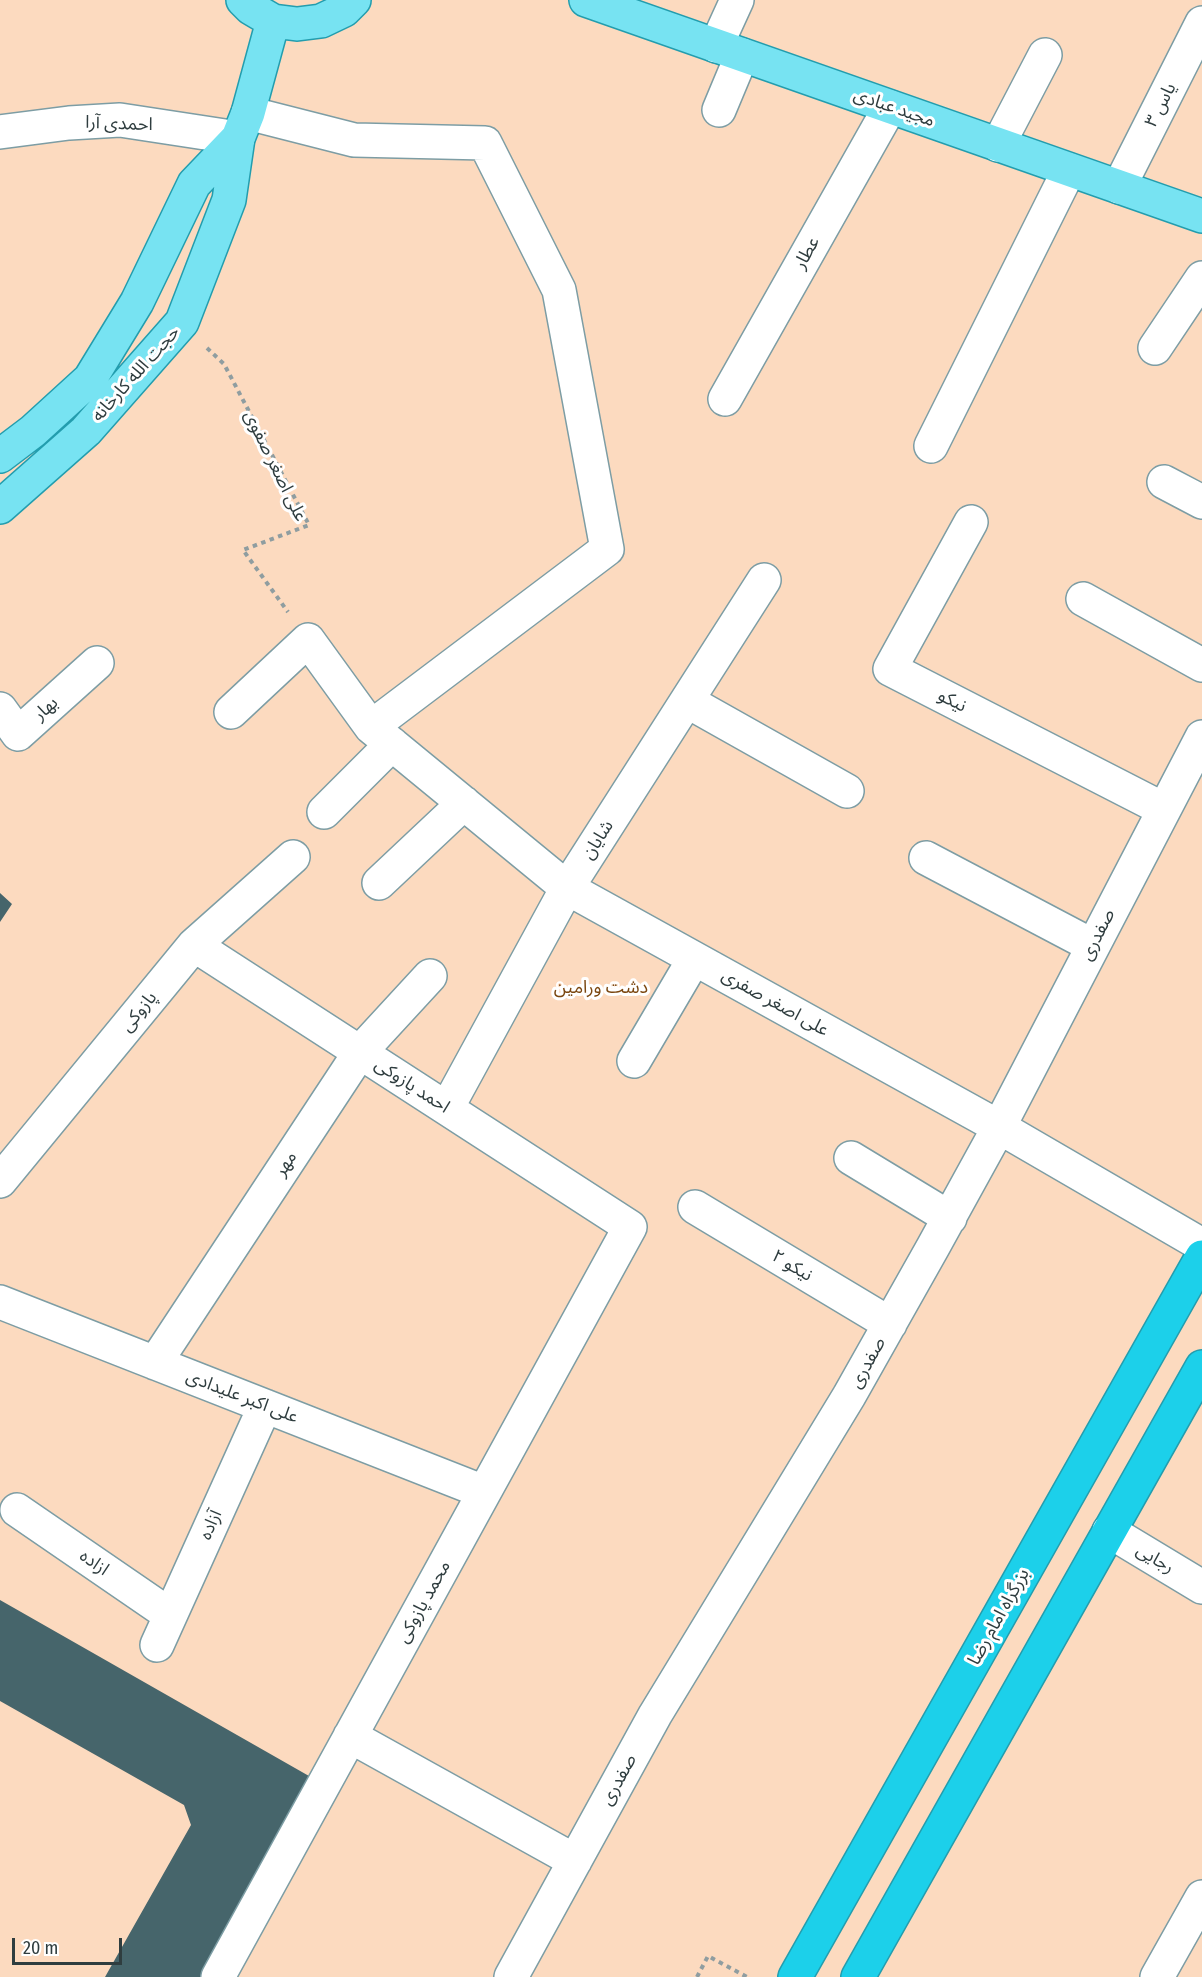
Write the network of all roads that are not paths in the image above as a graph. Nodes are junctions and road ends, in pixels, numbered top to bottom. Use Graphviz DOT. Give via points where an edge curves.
graph roads {
  1 [pos="243,0"];
  2 [pos="354,0"];
  3 [pos="586,0"];
  4 [pos="737,0"];
  5 [pos="273,21"];
  6 [pos="1202,23"];
  7 [pos="729,50"];
  8 [pos="1044,55"];
  9 [pos="890,107"];
  10 [pos="718,110"];
  11 [pos="243,125"];
  12 [pos="0,132"];
  13 [pos="998,145"];
  14 [pos="1069,170"];
  15 [pos="1119,187"];
  16 [pos="1202,216"];
  17 [pos="1202,278"];
  18 [pos="1155,348"];
  19 [pos="725,399"];
  20 [pos="931,446"];
  21 [pos="0,456"];
  22 [pos="1164,482"];
  23 [pos="1202,502"];
  24 [pos="0,507"];
  25 [pos="971,522"];
  26 [pos="764,580"];
  27 [pos="1083,599"];
  28 [pos="97,663"];
  29 [pos="1202,665"];
  30 [pos="687,701"];
  31 [pos="0,709"];
  32 [pos="231,712"];
  33 [pos="382,735"];
  34 [pos="1202,736"];
  35 [pos="846,790"];
  36 [pos="464,803"];
  37 [pos="1163,809"];
  38 [pos="324,812"];
  39 [pos="293,857"];
  40 [pos="926,858"];
  41 [pos="379,883"];
  42 [pos="567,888"];
  43 [pos="194,945"];
  44 [pos="1093,946"];
  45 [pos="694,959"];
  46 [pos="430,976"];
  47 [pos="360,1052"];
  48 [pos="634,1061"];
  49 [pos="447,1108"];
  50 [pos="999,1127"];
  51 [pos="851,1158"];
  52 [pos="0,1181"];
  53 [pos="694,1207"];
  54 [pos="950,1218"];
  55 [pos="630,1227"];
  56 [pos="1202,1245"];
  57 [pos="1202,1257"];
  58 [pos="0,1302"];
  59 [pos="890,1324"];
  60 [pos="155,1363"];
  61 [pos="1202,1367"];
  62 [pos="265,1406"];
  63 [pos="484,1492"];
  64 [pos="17,1510"];
  65 [pos="1109,1531"];
  66 [pos="1202,1587"];
  67 [pos="170,1615"];
  68 [pos="157,1645"];
  69 [pos="350,1736"];
  70 [pos="575,1861"];
  71 [pos="1202,1897"];
  72 [pos="218,1977"];
  73 [pos="512,1977"];
  74 [pos="795,1977"];
  75 [pos="858,1977"];
  76 [pos="1156,1977"];
  1 -- 5 [label="main road"];
  2 -- 5 [label="main road" via="344,10 321,21"];
  3 -- 7 [label="main road, مجید عبادی"];
  4 -- 7 [label="street"];
  5 -- 11 [label="main road, حجت الله کارخانه"];
  6 -- 15 [label="street, یاس ۳"];
  7 -- 9 [label="main road, مجید عبادی"];
  7 -- 10 [label="street"];
  8 -- 13 [label="street"];
  9 -- 13 [label="main road, مجید عبادی"];
  9 -- 19 [label="street, عطار"];
  11 -- 12 [label="street, احمدی آرا" via="120,120"];
  11 -- 21 [label="main road, حجت الله کارخانه" via="194,184 137,302 90,379"];
  11 -- 24 [label="main road, حجت الله کارخانه" via="229,200 182,322 86,430"];
  11 -- 33 [label="street, احمدی آرا" via="354,140 485,142 559,290 607,549"];
  13 -- 14 [label="main road, مجید عبادی"];
  14 -- 15 [label="main road, مجید عبادی"];
  14 -- 20 [label="street"];
  15 -- 16 [label="main road, مجید عبادی"];
  17 -- 18 [label="street"];
  22 -- 23 [label="street"];
  25 -- 37 [label="street, نیکو" via="890,669"];
  26 -- 30 [label="street, شایان"];
  27 -- 29 [label="street"];
  28 -- 31 [label="street, بهار" via="18,734"];
  30 -- 35 [label="street"];
  30 -- 42 [label="street, شایان"];
  32 -- 33 [label="street" via="308,640"];
  33 -- 36 [label="street, علی اصغر صفری"];
  33 -- 38 [label="street"];
  34 -- 37 [label="street, صفدری"];
  36 -- 41 [label="street"];
  36 -- 42 [label="street, علی اصغر صفری"];
  37 -- 44 [label="street, صفدری"];
  39 -- 43 [label="street, پازوکی"];
  40 -- 44 [label="street"];
  42 -- 45 [label="street, علی اصغر صفری"];
  42 -- 49 [label="street, شایان"];
  43 -- 47 [label="street, احمد پازوکی"];
  43 -- 52 [label="street, پازوکی"];
  44 -- 50 [label="street, صفدری"];
  45 -- 48 [label="street"];
  45 -- 50 [label="street, علی اصغر صفری"];
  46 -- 47 [label="street, مهر"];
  47 -- 49 [label="street, احمد پازوکی"];
  47 -- 60 [label="street, مهر"];
  49 -- 55 [label="street, احمد پازوکی"];
  50 -- 54 [label="street, صفدری"];
  50 -- 56 [label="street, علی اصغر صفری"];
  51 -- 54 [label="street"];
  53 -- 59 [label="street, نیکو ۲"];
  54 -- 59 [label="street, صفدری"];
  55 -- 63 [label="street, محمد پازوکی"];
  57 -- 74 [label="highway, بزرگراه امام رضا"];
  58 -- 60 [label="street, علی اکبر علیدادی"];
  59 -- 70 [label="street, صفدری" via="655,1715"];
  60 -- 62 [label="street, علی اکبر علیدادی"];
  61 -- 65 [label="highway"];
  62 -- 63 [label="street, علی اکبر علیدادی"];
  62 -- 67 [label="street, آزاده"];
  63 -- 69 [label="street, محمد پازوکی"];
  64 -- 67 [label="street, ازاده"];
  65 -- 66 [label="street, رجایی"];
  65 -- 75 [label="highway"];
  67 -- 68 [label="street, آزاده"];
  69 -- 70 [label="street"];
  69 -- 72 [label="street, محمد پازوکی"];
  70 -- 73 [label="street, صفدری"];
  71 -- 76 [label="street"];
}
